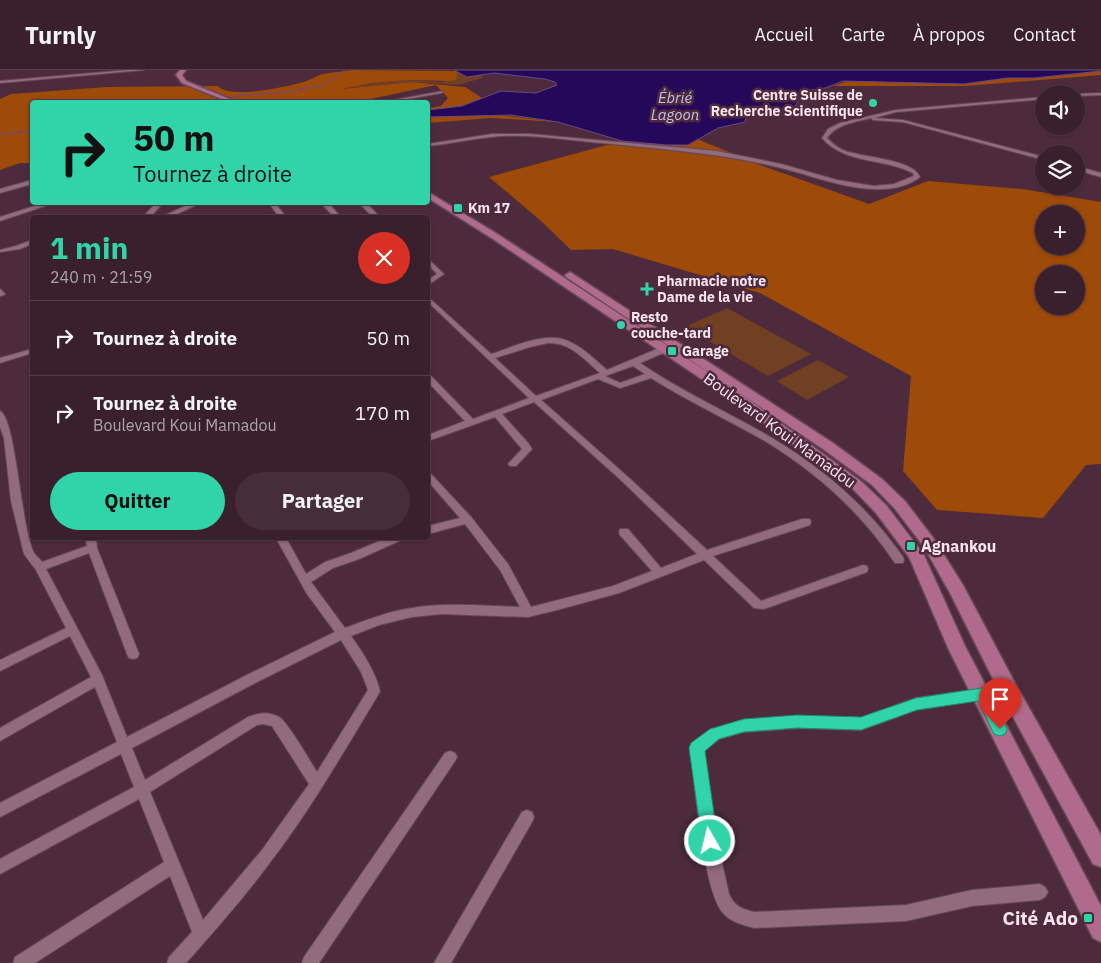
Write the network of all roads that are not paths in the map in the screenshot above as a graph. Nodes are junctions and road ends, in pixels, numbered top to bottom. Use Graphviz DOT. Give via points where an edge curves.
graph roads {
  1 [pos="140,70"];
  2 [pos="178,70"];
  3 [pos="184,70"];
  4 [pos="75,72"];
  5 [pos="31,74"];
  6 [pos="27,78"];
  7 [pos="0,82"];
  8 [pos="442,92"];
  9 [pos="1101,94"];
  10 [pos="1085,95"];
  11 [pos="1035,99"];
  12 [pos="221,100"];
  13 [pos="396,100"];
  14 [pos="896,111"];
  15 [pos="862,119"];
  16 [pos="903,121"];
  17 [pos="430,145"];
  18 [pos="1035,157"];
  19 [pos="1085,171"];
  20 [pos="1101,175"];
  21 [pos="30,183"];
  22 [pos="430,185"];
  23 [pos="0,191"];
  24 [pos="430,196"];
  25 [pos="44,205"];
  26 [pos="158,205"];
  27 [pos="193,205"];
  28 [pos="273,205"];
  29 [pos="326,205"];
  30 [pos="364,205"];
  31 [pos="148,215"];
  32 [pos="169,215"];
  33 [pos="282,215"];
  34 [pos="336,215"];
  35 [pos="375,215"];
  36 [pos="0,219"];
  37 [pos="30,243"];
  38 [pos="1,251"];
  39 [pos="0,259"];
  40 [pos="430,263"];
  41 [pos="430,282"];
  42 [pos="430,301"];
  43 [pos="670,347"];
  44 [pos="30,352"];
  45 [pos="489,357"];
  46 [pos="0,362"];
  47 [pos="634,363"];
  48 [pos="601,374"];
  49 [pos="650,375"];
  50 [pos="430,380"];
  51 [pos="536,399"];
  52 [pos="496,413"];
  53 [pos="0,414"];
  54 [pos="471,422"];
  55 [pos="430,437"];
  56 [pos="514,464"];
  57 [pos="430,478"];
  58 [pos="467,520"];
  59 [pos="806,522"];
  60 [pos="430,529"];
  61 [pos="624,532"];
  62 [pos="282,540"];
  63 [pos="391,540"];
  64 [pos="91,543"];
  65 [pos="704,555"];
  66 [pos="899,560"];
  67 [pos="40,567"];
  68 [pos="863,569"];
  69 [pos="659,572"];
  70 [pos="305,580"];
  71 [pos="528,612"];
  72 [pos="72,630"];
  73 [pos="343,634"];
  74 [pos="133,654"];
  75 [pos="0,666"];
  76 [pos="98,680"];
  77 [pos="982,694"];
  78 [pos="0,735"];
  79 [pos="124,746"];
  80 [pos="450,757"];
  81 [pos="317,784"];
  82 [pos="142,790"];
  83 [pos="0,810"];
  84 [pos="527,817"];
  85 [pos="1101,856"];
  86 [pos="173,865"];
  87 [pos="0,867"];
  88 [pos="1040,892"];
  89 [pos="1101,930"];
  90 [pos="200,933"];
  91 [pos="21,963"];
  92 [pos="175,963"];
  93 [pos="310,963"];
  94 [pos="442,963"];
  1 -- 4 [label="street"];
  2 -- 12 [label="main road" via="174,76 179,84"];
  3 -- 12 [label="main road" via="180,75 184,82"];
  4 -- 6 [label="street"];
  5 -- 6 [label="street"];
  6 -- 7 [label="street"];
  8 -- 13 [label="street"];
  9 -- 10 [label="street"];
  11 -- 14 [label="street"];
  14 -- 15 [label="street"];
  14 -- 16 [label="street"];
  15 -- 16 [label="street"];
  15 -- 17 [label="street" via="830,130 824,138 828,144 842,150 912,170 917,177 894,186 874,188 717,153 530,134 492,135"];
  16 -- 18 [label="street"];
  19 -- 20 [label="street"];
  21 -- 23 [label="street"];
  22 -- 43 [label="main road, Boulevard Koui Mamadou" via="504,230"];
  24 -- 43 [label="main road, Boulevard Koui Mamadou"];
  25 -- 36 [label="street"];
  26 -- 31 [label="street"];
  27 -- 32 [label="street"];
  28 -- 33 [label="street"];
  29 -- 34 [label="street"];
  30 -- 35 [label="street"];
  37 -- 38 [label="street"];
  38 -- 39 [label="street"];
  40 -- 41 [label="street" via="441,274"];
  42 -- 45 [label="street"];
  43 -- 47 [label="street"];
  43 -- 77 [label="main road, Boulevard Koui Mamadou" via="818,455 857,485 881,509 916,555 957,648"];
  43 -- 85 [label="main road, Boulevard Koui Mamadou" via="855,465 900,505 930,543 957,590"];
  44 -- 46 [label="street"];
  45 -- 48 [label="street" via="554,340 576,348"];
  45 -- 51 [label="street"];
  47 -- 48 [label="street"];
  47 -- 49 [label="street"];
  48 -- 49 [label="street" via="620,386"];
  48 -- 51 [label="street"];
  49 -- 66 [label="street" via="787,452 825,479 867,517"];
  50 -- 54 [label="street"];
  51 -- 52 [label="street"];
  51 -- 65 [label="street"];
  52 -- 54 [label="street"];
  52 -- 56 [label="street" via="527,449"];
  53 -- 67 [label="street" via="8,438 16,502 29,554"];
  54 -- 55 [label="street"];
  57 -- 58 [label="street"];
  58 -- 60 [label="street"];
  58 -- 71 [label="street" via="504,567"];
  59 -- 65 [label="street"];
  61 -- 69 [label="street"];
  62 -- 70 [label="street"];
  63 -- 70 [label="street" via="329,565"];
  64 -- 67 [label="street"];
  64 -- 74 [label="street"];
  65 -- 68 [label="street" via="758,605"];
  65 -- 69 [label="street"];
  67 -- 72 [label="street"];
  69 -- 71 [label="street" via="616,590"];
  70 -- 73 [label="street"];
  71 -- 73 [label="street" via="412,612"];
  72 -- 75 [label="street"];
  72 -- 76 [label="street"];
  73 -- 79 [label="street"];
  73 -- 81 [label="street" via="371,680 374,691"];
  76 -- 78 [label="street"];
  76 -- 79 [label="street"];
  77 -- 88 [label="street" via="916,704 861,724 797,722 744,726 715,734 697,748 719,885 726,907 738,916 754,920 906,913 972,898"];
  77 -- 89 [label="main road, Boulevard Koui Mamadou"];
  79 -- 82 [label="street"];
  79 -- 83 [label="street"];
  80 -- 93 [label="street"];
  81 -- 82 [label="street" via="277,722 268,718 253,721"];
  81 -- 90 [label="street" via="235,896"];
  82 -- 86 [label="street"];
  82 -- 87 [label="street"];
  84 -- 94 [label="street"];
  86 -- 90 [label="street"];
  86 -- 91 [label="street"];
  90 -- 92 [label="street"];
}
